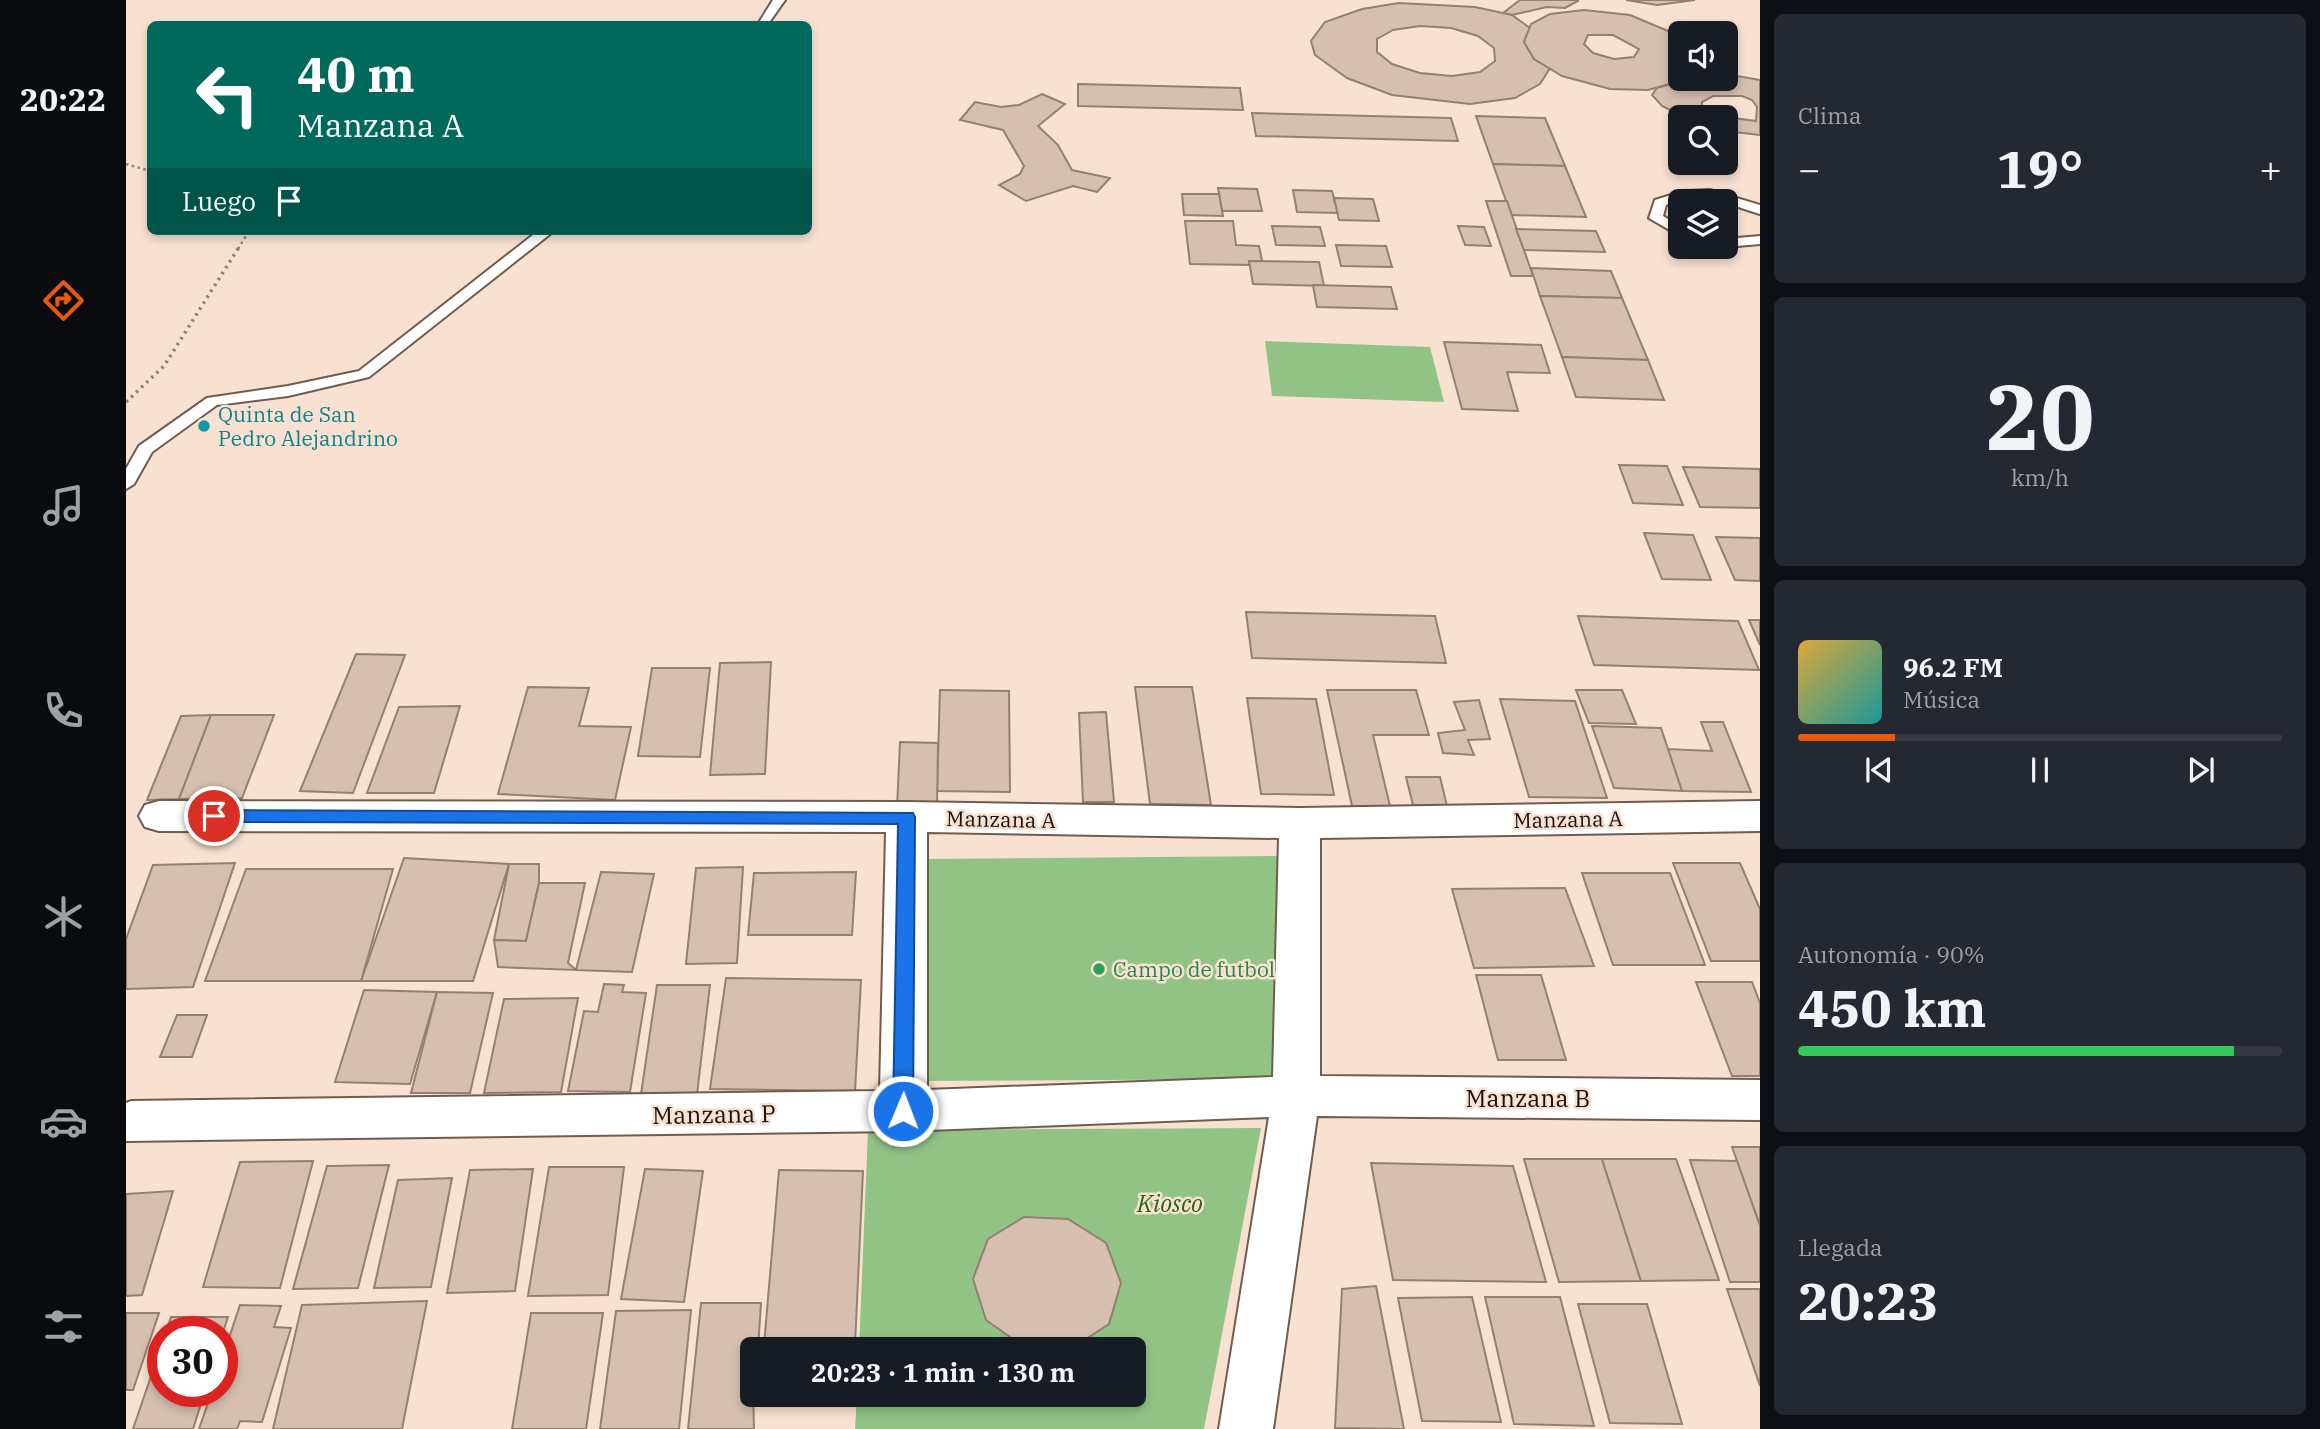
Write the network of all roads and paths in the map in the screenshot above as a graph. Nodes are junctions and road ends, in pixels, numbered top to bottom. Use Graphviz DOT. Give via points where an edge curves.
graph roads {
  1 [pos="779,0"];
  2 [pos="765,21"];
  3 [pos="126,164"];
  4 [pos="147,170"];
  5 [pos="1668,198"];
  6 [pos="1738,202"];
  7 [pos="1760,210"];
  8 [pos="1668,225"];
  9 [pos="246,235"];
  10 [pos="542,235"];
  11 [pos="1760,240"];
  12 [pos="1738,242"];
  13 [pos="126,402"];
  14 [pos="126,484"];
  15 [pos="159,816"];
  16 [pos="1760,816"];
  17 [pos="907,817"];
  18 [pos="1300,823"];
  19 [pos="1296,1096"];
  20 [pos="1760,1100"];
  21 [pos="903,1111"];
  22 [pos="131,1122"];
  23 [pos="1247,1429"];
  1 -- 2 [label="lane"];
  3 -- 4 [label="path"];
  5 -- 8 [label="lane" via="1660,203 1656,218"];
  6 -- 7 [label="lane"];
  9 -- 13 [label="path" via="164,366"];
  10 -- 14 [label="lane" via="364,374 213,401 145,449"];
  11 -- 12 [label="lane"];
  15 -- 17 [label="street, Manzana A"];
  16 -- 18 [label="street, Manzana A"];
  17 -- 18 [label="street, Manzana A"];
  17 -- 21 [label="street"];
  18 -- 19 [label="street"];
  19 -- 20 [label="street, Manzana B"];
  19 -- 21 [label="street, Manzana P"];
  19 -- 23 [label="street"];
  21 -- 22 [label="street, Manzana P"];
}
